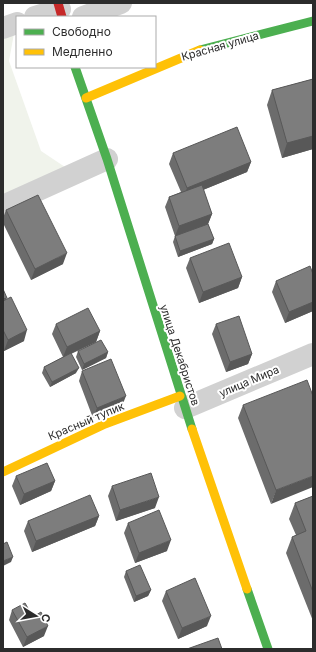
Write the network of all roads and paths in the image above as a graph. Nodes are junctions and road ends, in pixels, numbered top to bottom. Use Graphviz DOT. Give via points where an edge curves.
graph roads {
  1 [pos="121,3"];
  2 [pos="60,10"];
  3 [pos="39,16"];
  4 [pos="86,16"];
  5 [pos="313,22"];
  6 [pos="16,23"];
  7 [pos="3,28"];
  8 [pos="156,67"];
  9 [pos="75,68"];
  10 [pos="154,68"];
  11 [pos="86,98"];
  12 [pos="107,159"];
  13 [pos="3,206"];
  14 [pos="313,354"];
  15 [pos="182,402"];
  16 [pos="3,472"];
  17 [pos="268,649"];
  1 -- 4 [label="street"];
  2 -- 3 [label="street"];
  5 -- 8 [label="street, Красная улица" via="190,52"];
  6 -- 7 [label="street"];
  9 -- 11 [label="street, улица Декабристов"];
  10 -- 11 [label="street, Красная улица"];
  11 -- 12 [label="street, улица Декабристов"];
  12 -- 13 [label="street"];
  12 -- 15 [label="street, улица Декабристов"];
  14 -- 15 [label="street, улица Мира"];
  15 -- 16 [label="street, Красный тупик" via="105,424"];
  15 -- 17 [label="street, улица Декабристов"];
}
